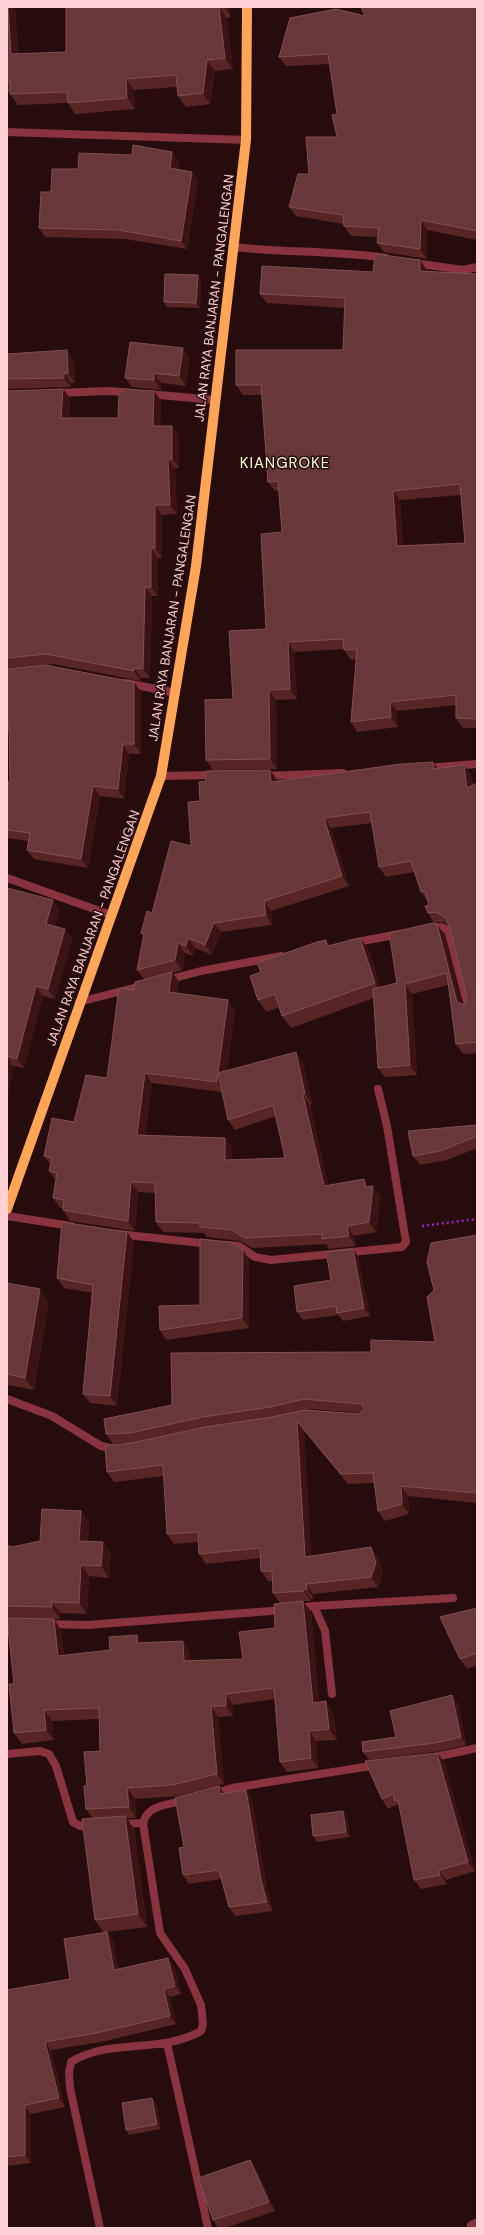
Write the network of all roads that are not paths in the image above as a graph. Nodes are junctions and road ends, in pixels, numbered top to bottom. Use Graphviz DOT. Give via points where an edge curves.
graph roads {
  1 [pos="247,7"];
  2 [pos="7,132"];
  3 [pos="246,140"];
  4 [pos="233,247"];
  5 [pos="477,267"];
  6 [pos="46,394"];
  7 [pos="216,400"];
  8 [pos="114,681"];
  9 [pos="176,693"];
  10 [pos="477,764"];
  11 [pos="416,769"];
  12 [pos="354,773"];
  13 [pos="161,776"];
  14 [pos="224,776"];
  15 [pos="252,776"];
  16 [pos="7,878"];
  17 [pos="111,915"];
  18 [pos="340,945"];
  19 [pos="286,956"];
  20 [pos="79,1002"];
  21 [pos="469,1010"];
  22 [pos="378,1089"];
  23 [pos="7,1209"];
  24 [pos="7,1216"];
  25 [pos="77,1227"];
  26 [pos="111,1232"];
  27 [pos="7,1399"];
  28 [pos="125,1449"];
  29 [pos="453,1598"];
  30 [pos="314,1606"];
  31 [pos="36,1624"];
  32 [pos="332,1694"];
  33 [pos="477,1748"];
  34 [pos="7,1754"];
  35 [pos="420,1759"];
  36 [pos="389,1763"];
  37 [pos="143,1823"];
  38 [pos="114,1824"];
  39 [pos="100,1825"];
  40 [pos="167,2043"];
  41 [pos="100,2228"];
  42 [pos="208,2228"];
  1 -- 3 [label="main road, JALAN RAYA BANJARAN - PANGALENGAN"];
  2 -- 3 [label="street"];
  3 -- 4 [label="main road, JALAN RAYA BANJARAN - PANGALENGAN"];
  4 -- 5 [label="street" via="267,251 351,253 464,270"];
  4 -- 7 [label="main road, JALAN RAYA BANJARAN - PANGALENGAN"];
  6 -- 7 [label="street" via="108,391"];
  7 -- 9 [label="main road, JALAN RAYA BANJARAN - PANGALENGAN" via="196,566"];
  8 -- 9 [label="street"];
  9 -- 13 [label="main road, JALAN RAYA BANJARAN - PANGALENGAN"];
  10 -- 11 [label="street"];
  12 -- 15 [label="street"];
  13 -- 14 [label="street"];
  13 -- 17 [label="main road, JALAN RAYA BANJARAN - PANGALENGAN"];
  16 -- 17 [label="street"];
  17 -- 20 [label="main road, JALAN RAYA BANJARAN - PANGALENGAN"];
  18 -- 21 [label="street" via="441,927 448,930"];
  19 -- 20 [label="street" via="201,971"];
  20 -- 23 [label="main road, JALAN RAYA BANJARAN - PANGALENGAN"];
  22 -- 26 [label="street" via="406,1228 406,1242 402,1247 271,1260 255,1258 239,1246"];
  24 -- 25 [label="street"];
  27 -- 28 [label="street" via="52,1416 101,1446 112,1450"];
  29 -- 30 [label="street"];
  30 -- 31 [label="street" via="87,1625"];
  30 -- 32 [label="street" via="325,1631"];
  33 -- 35 [label="street"];
  34 -- 39 [label="street" via="40,1751 49,1754 56,1766 73,1822 80,1826"];
  36 -- 37 [label="street" via="239,1787 157,1807 144,1816"];
  37 -- 38 [label="street"];
  37 -- 40 [label="street" via="160,1933 185,1969 201,2005 201,2031 182,2041"];
  40 -- 41 [label="street" via="92,2053 71,2062 70,2088"];
  40 -- 42 [label="street"];
}
